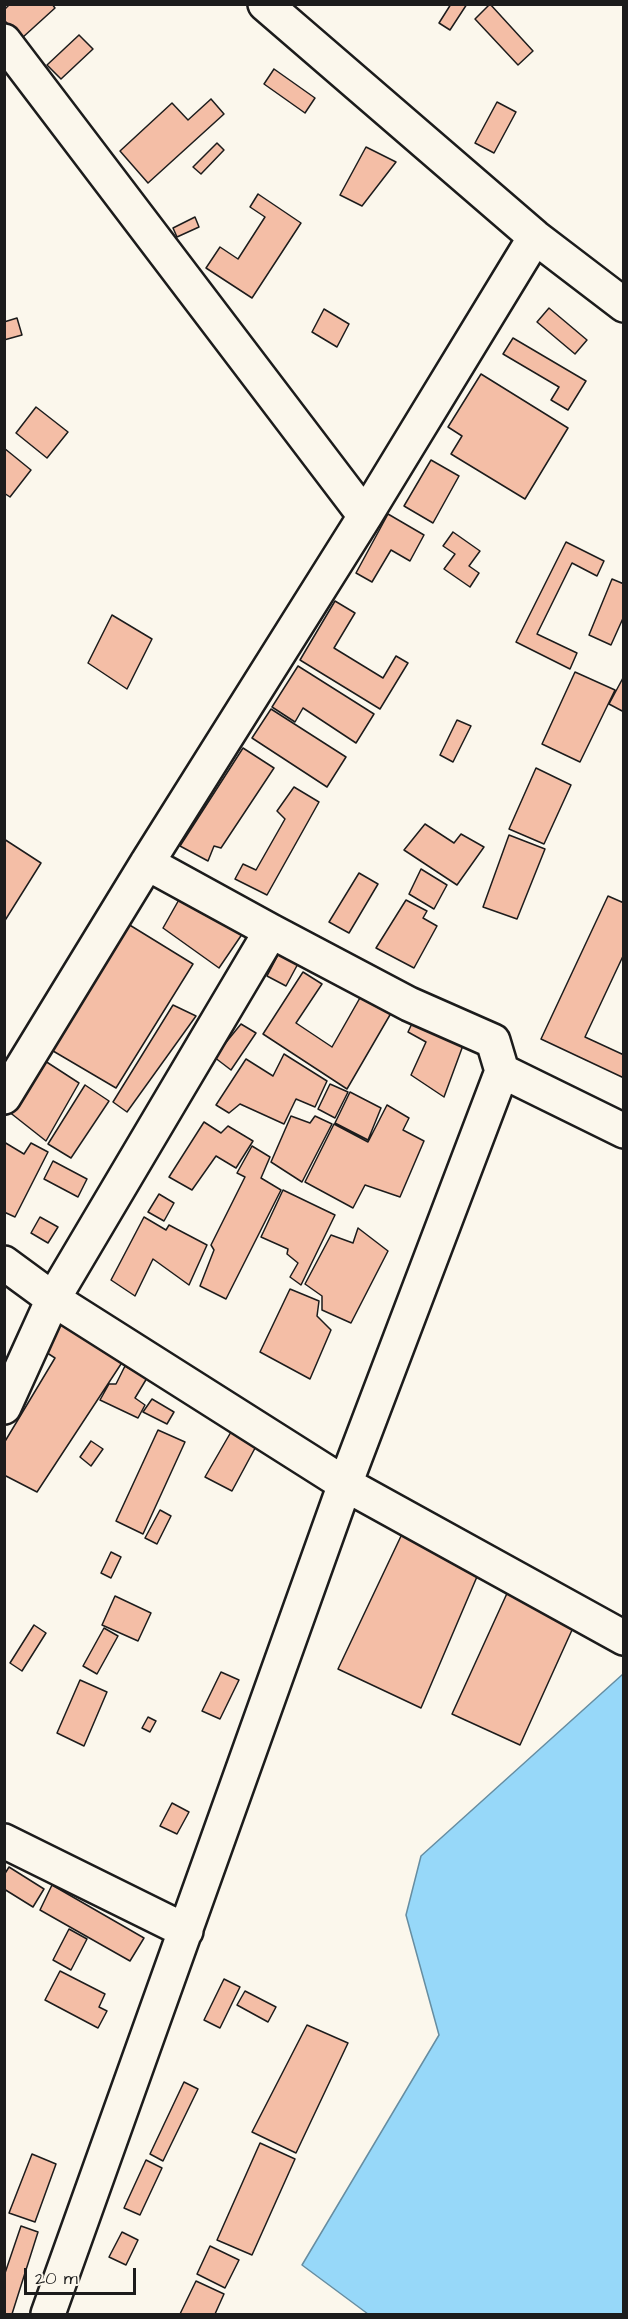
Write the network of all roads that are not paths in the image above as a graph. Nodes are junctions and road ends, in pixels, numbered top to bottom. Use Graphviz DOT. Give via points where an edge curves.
graph roads {
  1 [pos="266,4"];
  2 [pos="4,40"];
  3 [pos="535,237"];
  4 [pos="624,305"];
  5 [pos="365,516"];
  6 [pos="147,862"];
  7 [pos="271,931"];
  8 [pos="502,1071"];
  9 [pos="4,1097"];
  10 [pos="624,1131"];
  11 [pos="4,1263"];
  12 [pos="53,1299"];
  13 [pos="4,1407"];
  14 [pos="345,1484"];
  15 [pos="624,1638"];
  16 [pos="4,1841"];
  17 [pos="186,1931"];
  18 [pos="48,2314"];
  1 -- 3 [label="street"];
  2 -- 5 [label="street"];
  3 -- 4 [label="street"];
  3 -- 5 [label="street"];
  5 -- 6 [label="street"];
  6 -- 7 [label="street"];
  6 -- 9 [label="street"];
  7 -- 8 [label="street" via="409,1004 493,1041"];
  7 -- 12 [label="street"];
  8 -- 10 [label="street"];
  8 -- 14 [label="street"];
  11 -- 12 [label="street"];
  12 -- 13 [label="street"];
  12 -- 14 [label="street"];
  14 -- 15 [label="street"];
  14 -- 17 [label="street"];
  16 -- 17 [label="street"];
  17 -- 18 [label="street"];
}
